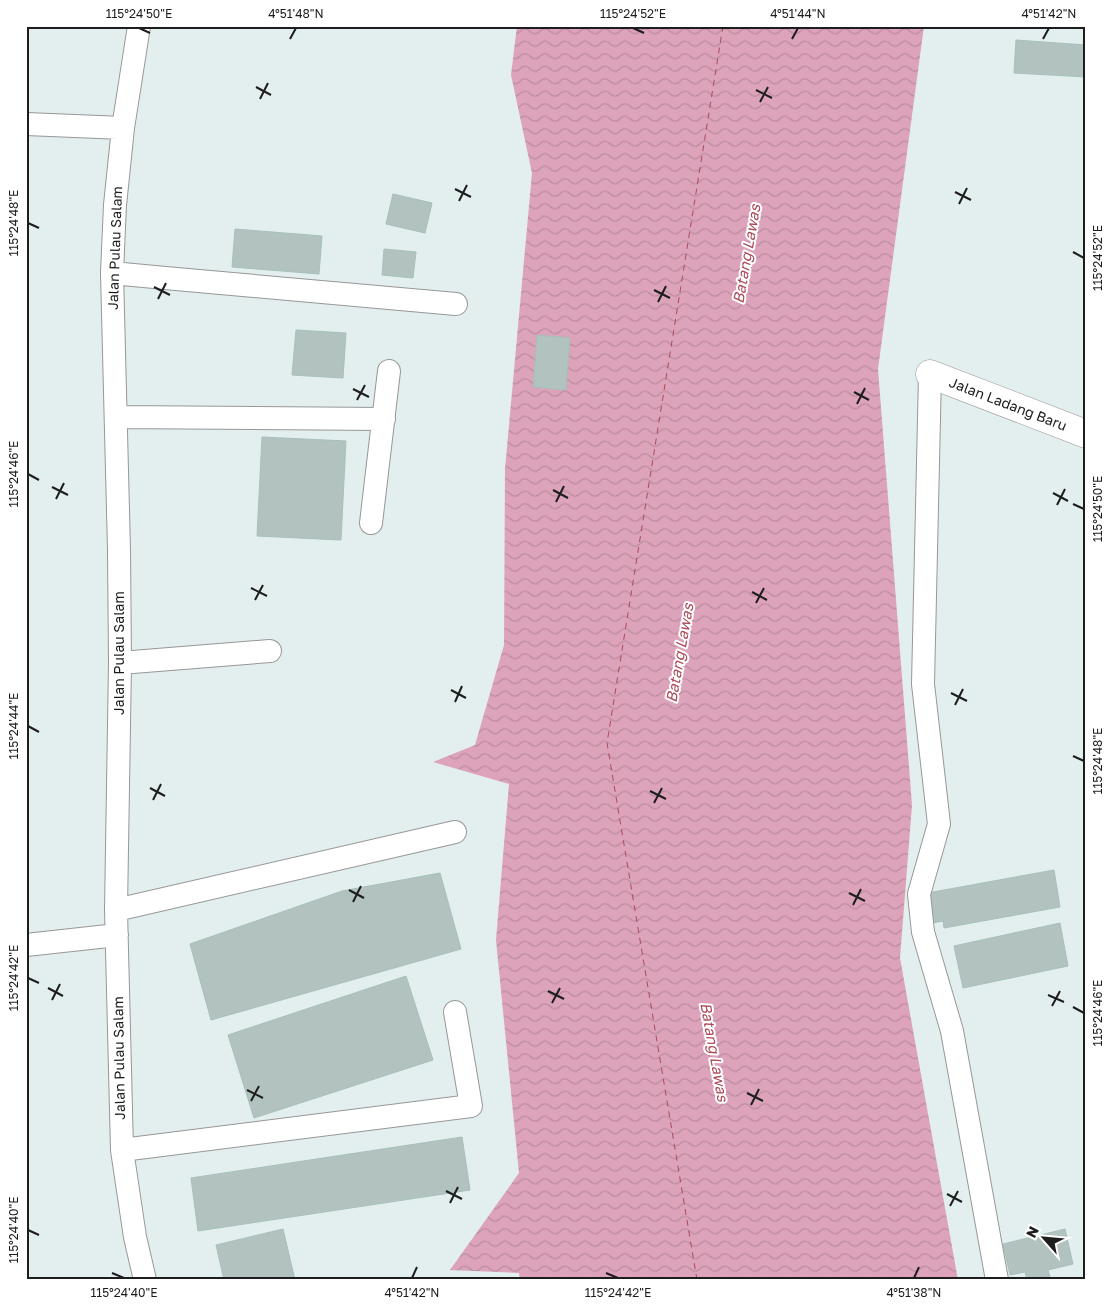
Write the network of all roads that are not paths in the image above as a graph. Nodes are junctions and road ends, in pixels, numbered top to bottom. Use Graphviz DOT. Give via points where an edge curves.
graph roads {
  1 [pos="139,26"];
  2 [pos="26,124"];
  3 [pos="123,128"];
  4 [pos="112,272"];
  5 [pos="456,304"];
  6 [pos="389,371"];
  7 [pos="930,374"];
  8 [pos="116,417"];
  9 [pos="384,419"];
  10 [pos="1086,434"];
  11 [pos="371,523"];
  12 [pos="270,651"];
  13 [pos="120,662"];
  14 [pos="455,832"];
  15 [pos="116,910"];
  16 [pos="117,935"];
  17 [pos="26,945"];
  18 [pos="455,1012"];
  19 [pos="122,1150"];
  20 [pos="145,1280"];
  21 [pos="997,1280"];
  1 -- 3 [label="street, Jalan Pulau Salam"];
  2 -- 3 [label="street"];
  3 -- 4 [label="street, Jalan Pulau Salam"];
  4 -- 5 [label="street"];
  4 -- 8 [label="street, Jalan Pulau Salam"];
  6 -- 9 [label="street"];
  7 -- 10 [label="street, Jalan Ladang Baru"];
  7 -- 21 [label="street" via="923,684 939,824 919,894 923,932 952,1031"];
  8 -- 9 [label="street"];
  8 -- 13 [label="street, Jalan Pulau Salam"];
  9 -- 11 [label="street"];
  12 -- 13 [label="street"];
  13 -- 15 [label="street, Jalan Pulau Salam"];
  14 -- 15 [label="street"];
  15 -- 16 [label="street, Jalan Pulau Salam"];
  16 -- 17 [label="street"];
  16 -- 19 [label="street, Jalan Pulau Salam"];
  18 -- 19 [label="street" via="471,1106"];
  19 -- 20 [label="street, Jalan Pulau Salam"];
}
